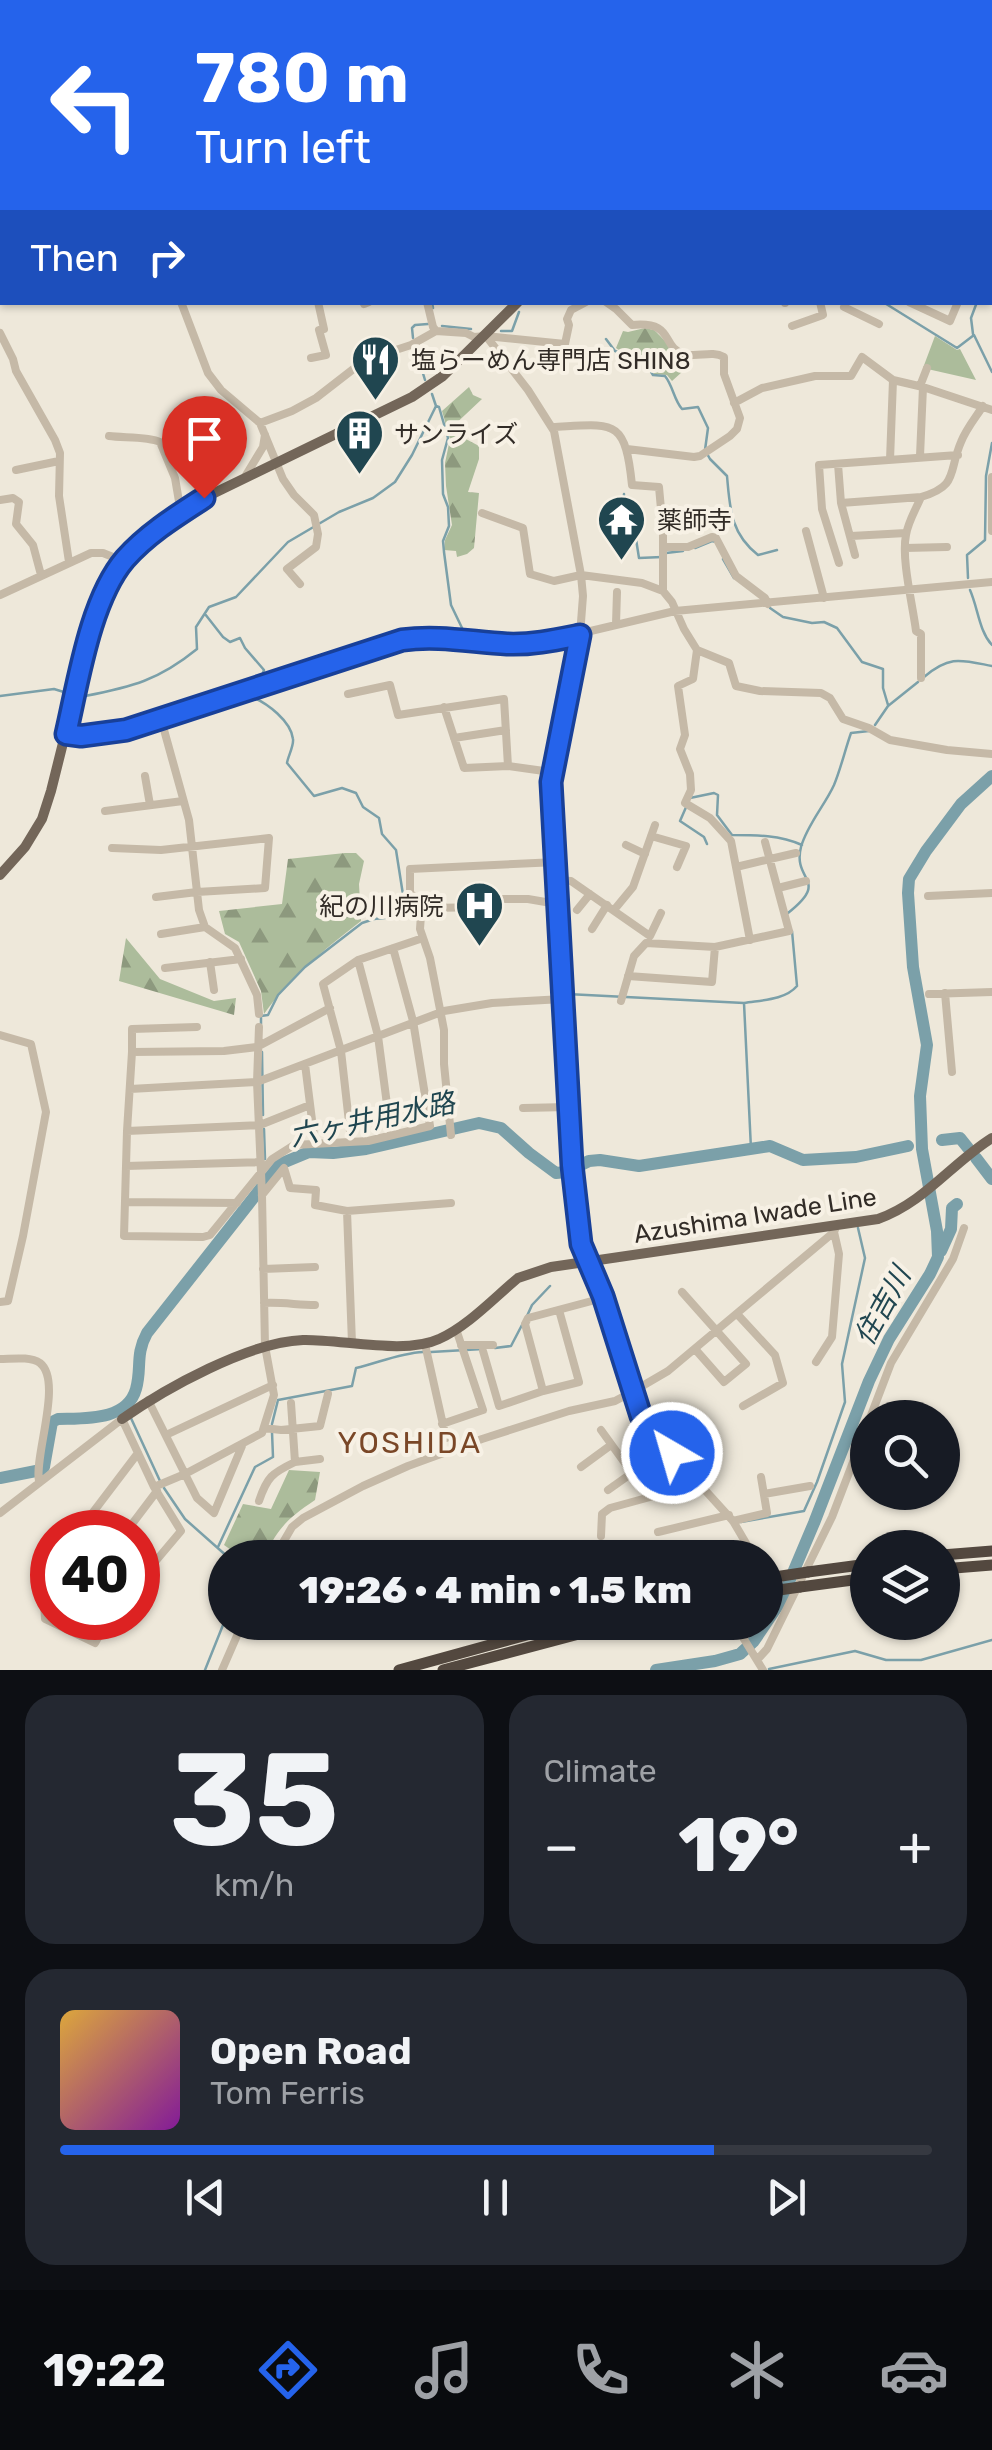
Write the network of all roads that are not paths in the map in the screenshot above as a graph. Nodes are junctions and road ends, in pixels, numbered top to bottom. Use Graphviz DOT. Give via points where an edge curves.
graph roads {
  1 [pos="182,305"];
  2 [pos="319,305"];
  3 [pos="428,305"];
  4 [pos="515,305"];
  5 [pos="580,305"];
  6 [pos="610,305"];
  7 [pos="821,305"];
  8 [pos="844,305"];
  9 [pos="915,305"];
  10 [pos="957,305"];
  11 [pos="823,315"];
  12 [pos="880,324"];
  13 [pos="792,326"];
  14 [pos="436,330"];
  15 [pos="0,333"];
  16 [pos="486,336"];
  17 [pos="312,358"];
  18 [pos="926,368"];
  19 [pos="894,380"];
  20 [pos="922,386"];
  21 [pos="734,403"];
  22 [pos="987,408"];
  23 [pos="260,424"];
  24 [pos="552,427"];
  25 [pos="266,434"];
  26 [pos="109,436"];
  27 [pos="627,449"];
  28 [pos="958,455"];
  29 [pos="920,456"];
  30 [pos="59,460"];
  31 [pos="890,460"];
  32 [pos="278,462"];
  33 [pos="838,464"];
  34 [pos="16,470"];
  35 [pos="992,477"];
  36 [pos="244,479"];
  37 [pos="1,497"];
  38 [pos="920,498"];
  39 [pos="841,503"];
  40 [pos="181,513"];
  41 [pos="482,513"];
  42 [pos="992,531"];
  43 [pos="806,532"];
  44 [pos="906,533"];
  45 [pos="850,536"];
  46 [pos="947,547"];
  47 [pos="663,548"];
  48 [pos="904,548"];
  49 [pos="854,554"];
  50 [pos="123,561"];
  51 [pos="69,562"];
  52 [pos="840,563"];
  53 [pos="42,575"];
  54 [pos="582,575"];
  55 [pos="992,582"];
  56 [pos="300,584"];
  57 [pos="663,590"];
  58 [pos="910,590"];
  59 [pos="617,592"];
  60 [pos="0,594"];
  61 [pos="824,598"];
  62 [pos="768,604"];
  63 [pos="675,611"];
  64 [pos="616,624"];
  65 [pos="580,635"];
  66 [pos="697,650"];
  67 [pos="921,678"];
  68 [pos="348,694"];
  69 [pos="444,706"];
  70 [pos="161,719"];
  71 [pos="506,730"];
  72 [pos="66,734"];
  73 [pos="454,738"];
  74 [pos="992,754"];
  75 [pos="508,766"];
  76 [pos="551,772"];
  77 [pos="145,776"];
  78 [pos="183,802"];
  79 [pos="150,806"];
  80 [pos="105,811"];
  81 [pos="655,825"];
  82 [pos="651,836"];
  83 [pos="766,842"];
  84 [pos="626,845"];
  85 [pos="192,846"];
  86 [pos="112,848"];
  87 [pos="796,853"];
  88 [pos="645,854"];
  89 [pos="770,859"];
  90 [pos="556,862"];
  91 [pos="677,867"];
  92 [pos="736,867"];
  93 [pos="0,874"];
  94 [pos="555,880"];
  95 [pos="806,881"];
  96 [pos="778,888"];
  97 [pos="196,892"];
  98 [pos="590,894"];
  99 [pos="992,894"];
  100 [pos="928,896"];
  101 [pos="156,897"];
  102 [pos="557,904"];
  103 [pos="611,907"];
  104 [pos="577,910"];
  105 [pos="660,914"];
  106 [pos="421,915"];
  107 [pos="205,927"];
  108 [pos="592,928"];
  109 [pos="161,934"];
  110 [pos="423,938"];
  111 [pos="750,940"];
  112 [pos="715,947"];
  113 [pos="394,948"];
  114 [pos="241,959"];
  115 [pos="358,960"];
  116 [pos="210,962"];
  117 [pos="165,968"];
  118 [pos="628,976"];
  119 [pos="214,990"];
  120 [pos="992,992"];
  121 [pos="945,993"];
  122 [pos="929,994"];
  123 [pos="563,999"];
  124 [pos="621,1000"];
  125 [pos="330,1008"];
  126 [pos="440,1012"];
  127 [pos="259,1014"];
  128 [pos="413,1020"];
  129 [pos="259,1026"];
  130 [pos="197,1028"];
  131 [pos="0,1034"];
  132 [pos="378,1036"];
  133 [pos="257,1048"];
  134 [pos="341,1051"];
  135 [pos="132,1052"];
  136 [pos="305,1064"];
  137 [pos="952,1072"];
  138 [pos="257,1082"];
  139 [pos="130,1088"];
  140 [pos="310,1105"];
  141 [pos="568,1107"];
  142 [pos="524,1108"];
  143 [pos="260,1125"];
  144 [pos="127,1131"];
  145 [pos="391,1135"];
  146 [pos="451,1135"];
  147 [pos="992,1138"];
  148 [pos="352,1140"];
  149 [pos="315,1144"];
  150 [pos="261,1162"];
  151 [pos="126,1166"];
  152 [pos="261,1174"];
  153 [pos="262,1194"];
  154 [pos="126,1202"];
  155 [pos="238,1202"];
  156 [pos="451,1203"];
  157 [pos="348,1211"];
  158 [pos="964,1228"];
  159 [pos="835,1230"];
  160 [pos="588,1262"];
  161 [pos="315,1267"];
  162 [pos="263,1269"];
  163 [pos="682,1292"];
  164 [pos="603,1298"];
  165 [pos="0,1302"];
  166 [pos="264,1303"];
  167 [pos="315,1304"];
  168 [pos="558,1310"];
  169 [pos="738,1314"];
  170 [pos="456,1329"];
  171 [pos="716,1332"];
  172 [pos="352,1342"];
  173 [pos="492,1345"];
  174 [pos="265,1346"];
  175 [pos="463,1349"];
  176 [pos="695,1349"];
  177 [pos="426,1350"];
  178 [pos="483,1350"];
  179 [pos="0,1360"];
  180 [pos="816,1362"];
  181 [pos="272,1385"];
  182 [pos="543,1391"];
  183 [pos="632,1392"];
  184 [pos="328,1394"];
  185 [pos="148,1400"];
  186 [pos="876,1400"];
  187 [pos="291,1403"];
  188 [pos="744,1406"];
  189 [pos="122,1419"];
  190 [pos="442,1424"];
  191 [pos="270,1429"];
  192 [pos="293,1429"];
  193 [pos="601,1430"];
  194 [pos="166,1435"];
  195 [pos="446,1438"];
  196 [pos="611,1444"];
  197 [pos="242,1445"];
  198 [pos="672,1453"];
  199 [pos="138,1454"];
  200 [pos="320,1460"];
  201 [pos="295,1462"];
  202 [pos="581,1468"];
  203 [pos="850,1468"];
  204 [pos="632,1473"];
  205 [pos="38,1474"];
  206 [pos="185,1474"];
  207 [pos="761,1477"];
  208 [pos="695,1479"];
  209 [pos="159,1486"];
  210 [pos="810,1486"];
  211 [pos="608,1490"];
  212 [pos="764,1494"];
  213 [pos="258,1501"];
  214 [pos="95,1510"];
  215 [pos="142,1510"];
  216 [pos="0,1513"];
  217 [pos="731,1518"];
  218 [pos="658,1532"];
  219 [pos="601,1536"];
  220 [pos="285,1540"];
  221 [pos="744,1540"];
  222 [pos="992,1551"];
  223 [pos="960,1554"];
  224 [pos="160,1556"];
  225 [pos="992,1564"];
  226 [pos="850,1566"];
  227 [pos="960,1567"];
  228 [pos="783,1576"];
  229 [pos="850,1580"];
  230 [pos="783,1589"];
  231 [pos="236,1640"];
  232 [pos="508,1640"];
  233 [pos="556,1640"];
  234 [pos="744,1640"];
  235 [pos="755,1656"];
  236 [pos="222,1670"];
  237 [pos="399,1670"];
  238 [pos="443,1670"];
  239 [pos="764,1670"];
  1 -- 23 [label="street" via="208,373"];
  2 -- 17 [label="street" via="326,355"];
  3 -- 14 [label="street"];
  4 -- 16 [label="main road"];
  5 -- 16 [label="street" via="570,310 565,344"];
  6 -- 21 [label="street" via="632,325 660,329 686,355 724,356"];
  7 -- 11 [label="street"];
  8 -- 11 [label="street"];
  8 -- 12 [label="street"];
  9 -- 10 [label="street" via="950,321"];
  11 -- 13 [label="street"];
  14 -- 16 [label="street"];
  14 -- 23 [label="street" via="365,360 316,398"];
  15 -- 30 [label="street"];
  16 -- 24 [label="street"];
  16 -- 32 [label="main road" via="412,397"];
  18 -- 20 [label="street"];
  19 -- 20 [label="street"];
  19 -- 21 [label="street" via="862,357 851,376 762,388"];
  19 -- 31 [label="street"];
  20 -- 22 [label="street"];
  20 -- 29 [label="street"];
  21 -- 27 [label="street" via="737,428 700,456"];
  22 -- 28 [label="street" via="960,442"];
  23 -- 25 [label="street"];
  24 -- 27 [label="street" via="613,428"];
  24 -- 54 [label="street"];
  25 -- 32 [label="street"];
  25 -- 36 [label="street"];
  26 -- 40 [label="street" via="160,442"];
  27 -- 47 [label="street" via="632,485 658,488"];
  28 -- 29 [label="street"];
  28 -- 38 [label="street" via="948,482"];
  29 -- 31 [label="street"];
  30 -- 34 [label="street"];
  30 -- 51 [label="street"];
  31 -- 33 [label="street"];
  32 -- 36 [label="main road"];
  32 -- 56 [label="street" via="316,526 316,547 288,569"];
  33 -- 39 [label="street"];
  33 -- 52 [label="street" via="820,465 822,509"];
  35 -- 42 [label="street"];
  36 -- 40 [label="main road"];
  37 -- 53 [label="street" via="18,502 16,524 33,545"];
  38 -- 39 [label="street"];
  38 -- 44 [label="street"];
  39 -- 45 [label="street"];
  40 -- 50 [label="main road"];
  41 -- 54 [label="street" via="523,528 530,574 554,581"];
  43 -- 61 [label="street"];
  44 -- 45 [label="street"];
  44 -- 48 [label="street"];
  45 -- 49 [label="street"];
  46 -- 48 [label="street"];
  47 -- 57 [label="street"];
  47 -- 62 [label="street" via="716,538 736,576"];
  48 -- 58 [label="street"];
  50 -- 51 [label="street" via="104,553"];
  50 -- 72 [label="main road" via="94,620"];
  51 -- 53 [label="street"];
  53 -- 60 [label="street"];
  54 -- 57 [label="street"];
  54 -- 65 [label="street"];
  55 -- 58 [label="street"];
  57 -- 63 [label="street"];
  58 -- 61 [label="street"];
  58 -- 67 [label="street"];
  59 -- 64 [label="street"];
  61 -- 62 [label="street"];
  62 -- 63 [label="street"];
  63 -- 64 [label="street"];
  63 -- 66 [label="street"];
  64 -- 65 [label="street"];
  65 -- 70 [label="street" via="510,644 402,640"];
  65 -- 76 [label="street"];
  66 -- 74 [label="street" via="730,663 736,686 821,693 844,719 900,742"];
  66 -- 92 [label="street" via="693,679 678,686 685,735 680,749 691,790 685,803 731,841"];
  68 -- 69 [label="street" via="390,685 398,715"];
  69 -- 71 [label="street" via="504,699"];
  69 -- 73 [label="street"];
  70 -- 72 [label="street" via="103,734"];
  70 -- 78 [label="street"];
  71 -- 73 [label="street"];
  71 -- 75 [label="street"];
  72 -- 93 [label="main road" via="42,819"];
  73 -- 75 [label="street" via="464,768"];
  75 -- 76 [label="street"];
  76 -- 90 [label="street"];
  77 -- 79 [label="street"];
  78 -- 79 [label="street"];
  78 -- 85 [label="street"];
  79 -- 80 [label="street"];
  81 -- 82 [label="street"];
  82 -- 88 [label="street"];
  82 -- 91 [label="street" via="686,846"];
  83 -- 89 [label="street"];
  84 -- 88 [label="street"];
  85 -- 86 [label="street"];
  85 -- 97 [label="street"];
  85 -- 97 [label="street" via="269,838 266,888"];
  87 -- 89 [label="street"];
  88 -- 103 [label="street" via="633,887"];
  89 -- 92 [label="street"];
  89 -- 96 [label="street"];
  90 -- 94 [label="street"];
  90 -- 102 [label="street" via="410,868 410,894 426,908 490,907 491,898"];
  92 -- 111 [label="street"];
  94 -- 98 [label="street" via="571,881"];
  94 -- 102 [label="street"];
  95 -- 96 [label="street"];
  96 -- 111 [label="street" via="789,932"];
  97 -- 101 [label="street"];
  97 -- 107 [label="street"];
  98 -- 103 [label="street"];
  98 -- 104 [label="street"];
  99 -- 100 [label="street"];
  102 -- 123 [label="street"];
  103 -- 105 [label="street" via="650,936"];
  103 -- 108 [label="street"];
  106 -- 110 [label="street"];
  107 -- 109 [label="street"];
  107 -- 114 [label="street"];
  110 -- 113 [label="street"];
  110 -- 126 [label="street"];
  111 -- 112 [label="street"];
  112 -- 118 [label="street" via="646,944"];
  112 -- 118 [label="street" via="712,982"];
  113 -- 115 [label="street"];
  113 -- 128 [label="street"];
  114 -- 116 [label="street"];
  114 -- 127 [label="street"];
  115 -- 125 [label="street" via="323,984"];
  115 -- 132 [label="street"];
  116 -- 117 [label="street"];
  116 -- 119 [label="street"];
  118 -- 124 [label="street"];
  120 -- 121 [label="street"];
  121 -- 122 [label="street"];
  121 -- 137 [label="street"];
  123 -- 126 [label="street"];
  123 -- 141 [label="street"];
  125 -- 133 [label="street"];
  125 -- 134 [label="street"];
  126 -- 128 [label="street"];
  126 -- 146 [label="street"];
  128 -- 132 [label="street"];
  128 -- 145 [label="street" via="430,1126"];
  129 -- 133 [label="street"];
  130 -- 135 [label="street" via="132,1029"];
  131 -- 165 [label="street" via="31,1044 46,1112 8,1301"];
  132 -- 134 [label="street"];
  132 -- 145 [label="street"];
  133 -- 135 [label="street"];
  133 -- 138 [label="street"];
  134 -- 136 [label="street"];
  134 -- 148 [label="street"];
  135 -- 139 [label="street"];
  136 -- 138 [label="street"];
  136 -- 140 [label="street"];
  138 -- 139 [label="street"];
  138 -- 143 [label="street"];
  139 -- 144 [label="street"];
  140 -- 143 [label="street"];
  140 -- 149 [label="street"];
  141 -- 142 [label="street"];
  141 -- 160 [label="street"];
  143 -- 144 [label="street"];
  143 -- 150 [label="street"];
  144 -- 151 [label="street"];
  145 -- 148 [label="street"];
  147 -- 159 [label="main road, Azushima Iwade Line" via="898,1212"];
  148 -- 149 [label="street"];
  149 -- 152 [label="street" via="286,1149"];
  150 -- 151 [label="street"];
  150 -- 152 [label="street"];
  151 -- 154 [label="street"];
  152 -- 153 [label="street"];
  152 -- 155 [label="street"];
  153 -- 157 [label="street" via="284,1168 290,1188 316,1190 315,1205"];
  153 -- 162 [label="street"];
  154 -- 155 [label="street"];
  154 -- 155 [label="street" via="124,1236 203,1237"];
  156 -- 157 [label="street"];
  157 -- 172 [label="street"];
  158 -- 186 [label="street"];
  159 -- 160 [label="main road, Azushima Iwade Line"];
  159 -- 169 [label="street"];
  159 -- 180 [label="street" via="832,1337"];
  160 -- 164 [label="street"];
  160 -- 170 [label="main road, Azushima Iwade Line" via="518,1278"];
  161 -- 162 [label="street"];
  162 -- 166 [label="street"];
  163 -- 171 [label="street"];
  164 -- 168 [label="street"];
  164 -- 183 [label="street"];
  166 -- 167 [label="street"];
  166 -- 174 [label="street"];
  168 -- 182 [label="street" via="525,1324"];
  168 -- 182 [label="street" via="579,1382"];
  169 -- 171 [label="street"];
  169 -- 188 [label="street" via="775,1355 784,1383"];
  170 -- 175 [label="street"];
  170 -- 177 [label="main road, Azushima Iwade Line"];
  171 -- 176 [label="street"];
  171 -- 176 [label="street" via="746,1364 724,1382"];
  172 -- 174 [label="main road, Azushima Iwade Line"];
  172 -- 177 [label="main road, Azushima Iwade Line"];
  173 -- 175 [label="street"];
  174 -- 181 [label="street"];
  174 -- 185 [label="main road, Azushima Iwade Line"];
  175 -- 190 [label="street" via="484,1410"];
  176 -- 183 [label="street"];
  177 -- 190 [label="street"];
  178 -- 182 [label="street" via="499,1406"];
  179 -- 205 [label="street" via="44,1366 48,1404"];
  181 -- 191 [label="street"];
  181 -- 194 [label="street"];
  183 -- 198 [label="street" via="641,1416"];
  183 -- 220 [label="street" via="408,1466 303,1518"];
  184 -- 192 [label="street" via="320,1426"];
  185 -- 189 [label="main road, Azushima Iwade Line"];
  185 -- 194 [label="street"];
  187 -- 192 [label="street"];
  189 -- 199 [label="street"];
  189 -- 205 [label="street"];
  190 -- 195 [label="street"];
  191 -- 192 [label="street"];
  191 -- 197 [label="street"];
  192 -- 201 [label="street"];
  193 -- 196 [label="street"];
  194 -- 206 [label="street"];
  196 -- 202 [label="street"];
  196 -- 204 [label="street"];
  197 -- 206 [label="street"];
  197 -- 206 [label="street" via="214,1514"];
  198 -- 204 [label="street" via="645,1473"];
  198 -- 208 [label="street"];
  199 -- 209 [label="street"];
  199 -- 214 [label="street"];
  200 -- 201 [label="street"];
  201 -- 213 [label="street" via="266,1480"];
  203 -- 235 [label="street" via="767,1650"];
  204 -- 211 [label="street"];
  205 -- 216 [label="street"];
  206 -- 209 [label="street"];
  207 -- 212 [label="street"];
  208 -- 217 [label="street"];
  208 -- 219 [label="street" via="610,1508 602,1514"];
  209 -- 215 [label="street"];
  209 -- 224 [label="street" via="181,1531"];
  210 -- 212 [label="street"];
  212 -- 217 [label="street" via="767,1513"];
  217 -- 218 [label="street"];
  217 -- 221 [label="street"];
  222 -- 223 [label="highway"];
  225 -- 227 [label="highway"];
  226 -- 228 [label="highway, bridge"];
  229 -- 230 [label="highway, bridge"];
  231 -- 236 [label="street"];
  232 -- 237 [label="highway"];
  233 -- 238 [label="highway"];
  234 -- 235 [label="street"];
  235 -- 239 [label="street"];
}
